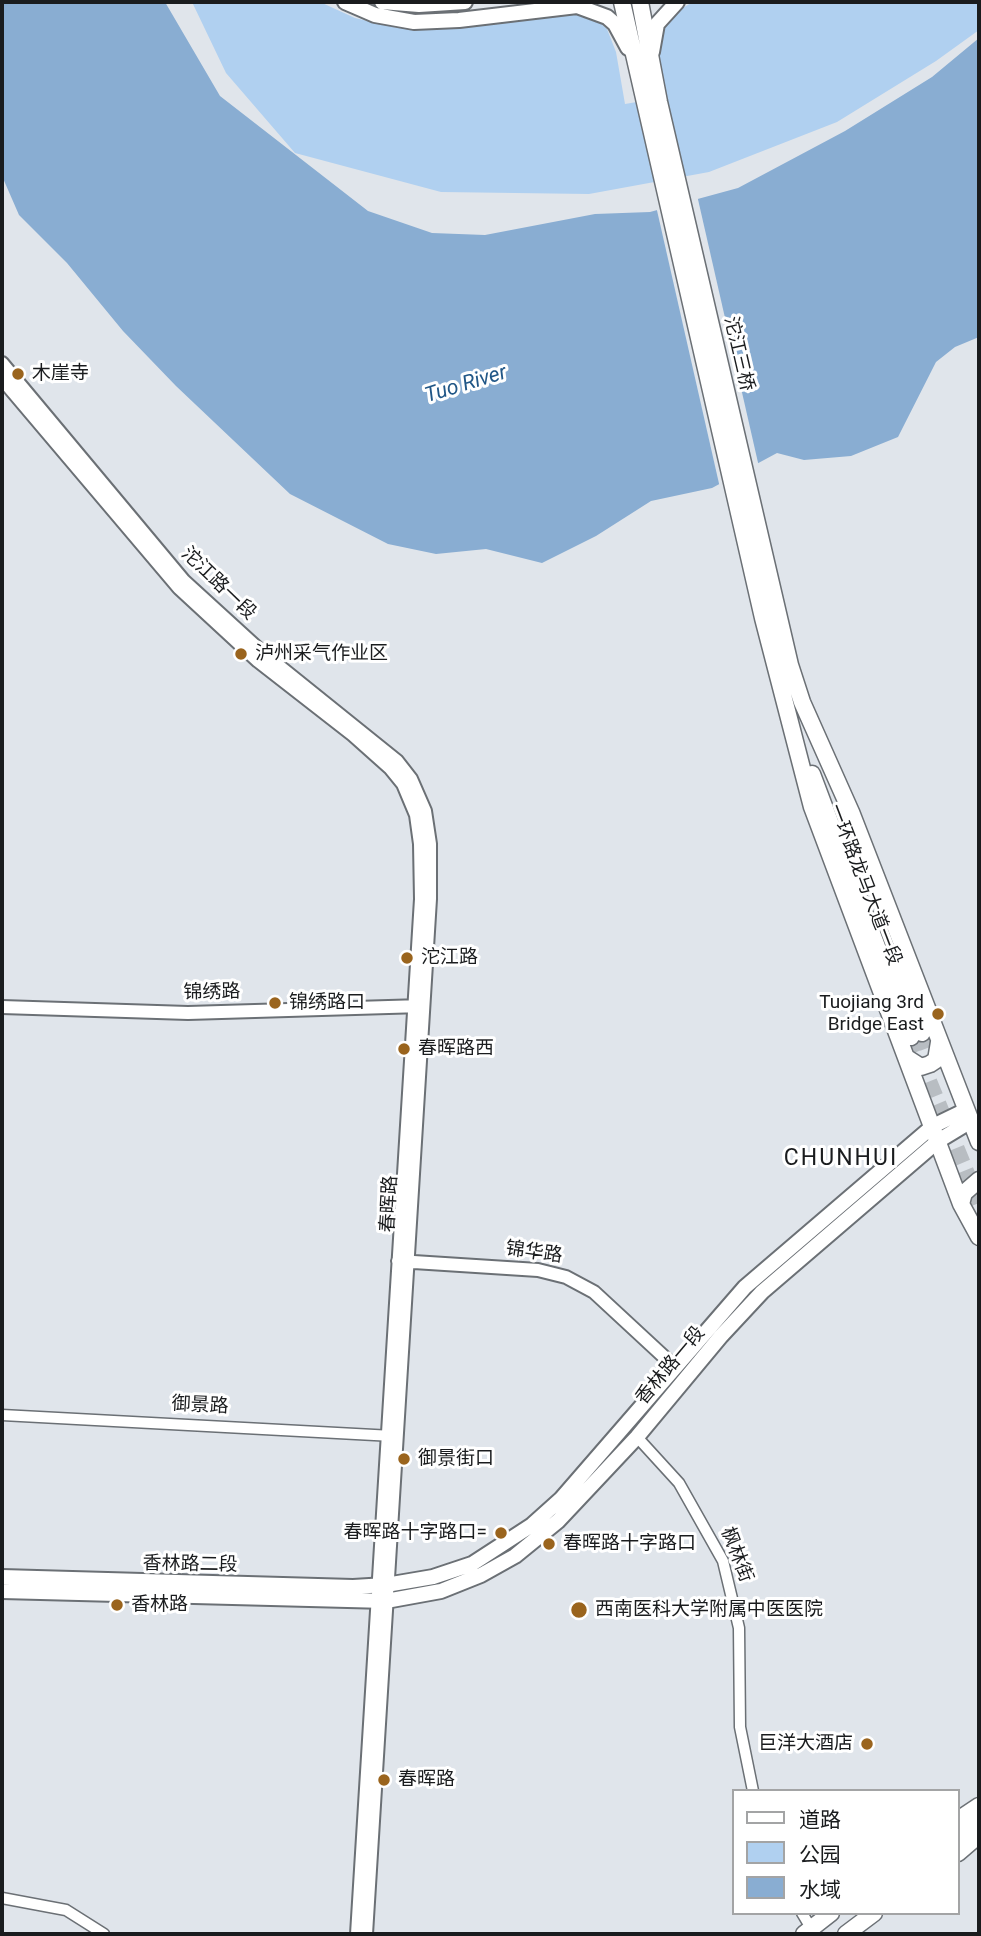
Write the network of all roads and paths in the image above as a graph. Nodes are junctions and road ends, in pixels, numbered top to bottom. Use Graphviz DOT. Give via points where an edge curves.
graph roads {
  1 [pos="345,2"];
  2 [pos="382,2"];
  3 [pos="465,2"];
  4 [pos="622,2"];
  5 [pos="640,2"];
  6 [pos="677,2"];
  7 [pos="653,104"];
  8 [pos="2,363"];
  9 [pos="2,379"];
  10 [pos="770,616"];
  11 [pos="794,703"];
  12 [pos="420,813"];
  13 [pos="418,1006"];
  14 [pos="2,1007"];
  15 [pos="917,1035"];
  16 [pos="939,1042"];
  17 [pos="907,1058"];
  18 [pos="974,1112"];
  19 [pos="935,1133"];
  20 [pos="979,1142"];
  21 [pos="979,1180"];
  22 [pos="961,1204"];
  23 [pos="979,1237"];
  24 [pos="401,1263"];
  25 [pos="673,1369"];
  26 [pos="2,1415"];
  27 [pos="392,1436"];
  28 [pos="637,1437"];
  29 [pos="2,1577"];
  30 [pos="2,1591"];
  31 [pos="381,1593"];
  32 [pos="754,1789"];
  33 [pos="979,1806"];
  34 [pos="960,1819"];
  35 [pos="979,1821"];
  36 [pos="960,1831"];
  37 [pos="979,1835"];
  38 [pos="979,1844"];
  39 [pos="960,1853"];
  40 [pos="960,1854"];
  41 [pos="2,1898"];
  42 [pos="828,1915"];
  43 [pos="871,1915"];
  44 [pos="808,1931"];
  45 [pos="104,1934"];
  46 [pos="357,1934"];
  47 [pos="366,1934"];
  48 [pos="846,1934"];
  1 -- 7 [label="main road" via="375,15 415,22 560,6 597,12 623,36"];
  2 -- 3 [label="main road"];
  4 -- 7 [label="highway"];
  5 -- 7 [label="highway"];
  6 -- 7 [label="main road" via="663,14 652,39"];
  7 -- 10 [label="highway, 沱江三桥"];
  8 -- 12 [label="street, 沱江路一段" via="184,581 264,654 397,761 411,779"];
  9 -- 12 [label="street, 沱江路一段" via="179,589 258,661 390,768"];
  10 -- 11 [label="highway, 一环路龙马大道一段"];
  11 -- 15 [label="highway"];
  11 -- 16 [label="highway, 一环路龙马大道一段" via="851,812"];
  11 -- 17 [label="highway, 一环路龙马大道一段" via="811,807"];
  12 -- 13 [label="street, 春晖路" via="431,871"];
  13 -- 14 [label="street, 锦绣路" via="188,1013"];
  13 -- 24 [label="street, 春晖路"];
  16 -- 17 [label="highway" via="936,1060 930,1064 921,1067"];
  16 -- 18 [label="highway, 一环路龙马大道一段"];
  17 -- 19 [label="highway, 一环路龙马大道一段"];
  18 -- 19 [label="main road, 香林路一段"];
  18 -- 20 [label="highway, 一环路龙马大道一段"];
  19 -- 22 [label="highway, 一环路龙马大道一段"];
  19 -- 25 [label="main road, 香林路一段" via="745,1287"];
  19 -- 28 [label="main road, 香林路一段" via="762,1292"];
  21 -- 22 [label="highway" via="964,1193"];
  22 -- 23 [label="highway, 一环路龙马大道一段"];
  24 -- 25 [label="street, 锦华路" via="538,1269 566,1277 594,1292"];
  24 -- 27 [label="street, 春晖路"];
  25 -- 31 [label="main road, 香林路一段" via="589,1469 532,1525 472,1564"];
  26 -- 27 [label="street, 御景路"];
  27 -- 31 [label="street, 春晖路"];
  28 -- 31 [label="main road, 香林路一段" via="558,1521 515,1556 441,1591"];
  28 -- 32 [label="street, 枫林街" via="679,1483 723,1561 740,1628 740,1727"];
  29 -- 31 [label="main road, 香林路二段"];
  30 -- 31 [label="main road, 香林路二段"];
  31 -- 46 [label="street, 春晖路"];
  31 -- 47 [label="street, 春晖路"];
  33 -- 34 [label="highway"];
  35 -- 36 [label="highway"];
  37 -- 39 [label="highway"];
  38 -- 40 [label="highway"];
  41 -- 45 [label="street" via="66,1910"];
  42 -- 44 [label="highway"];
  43 -- 48 [label="highway"];
}
